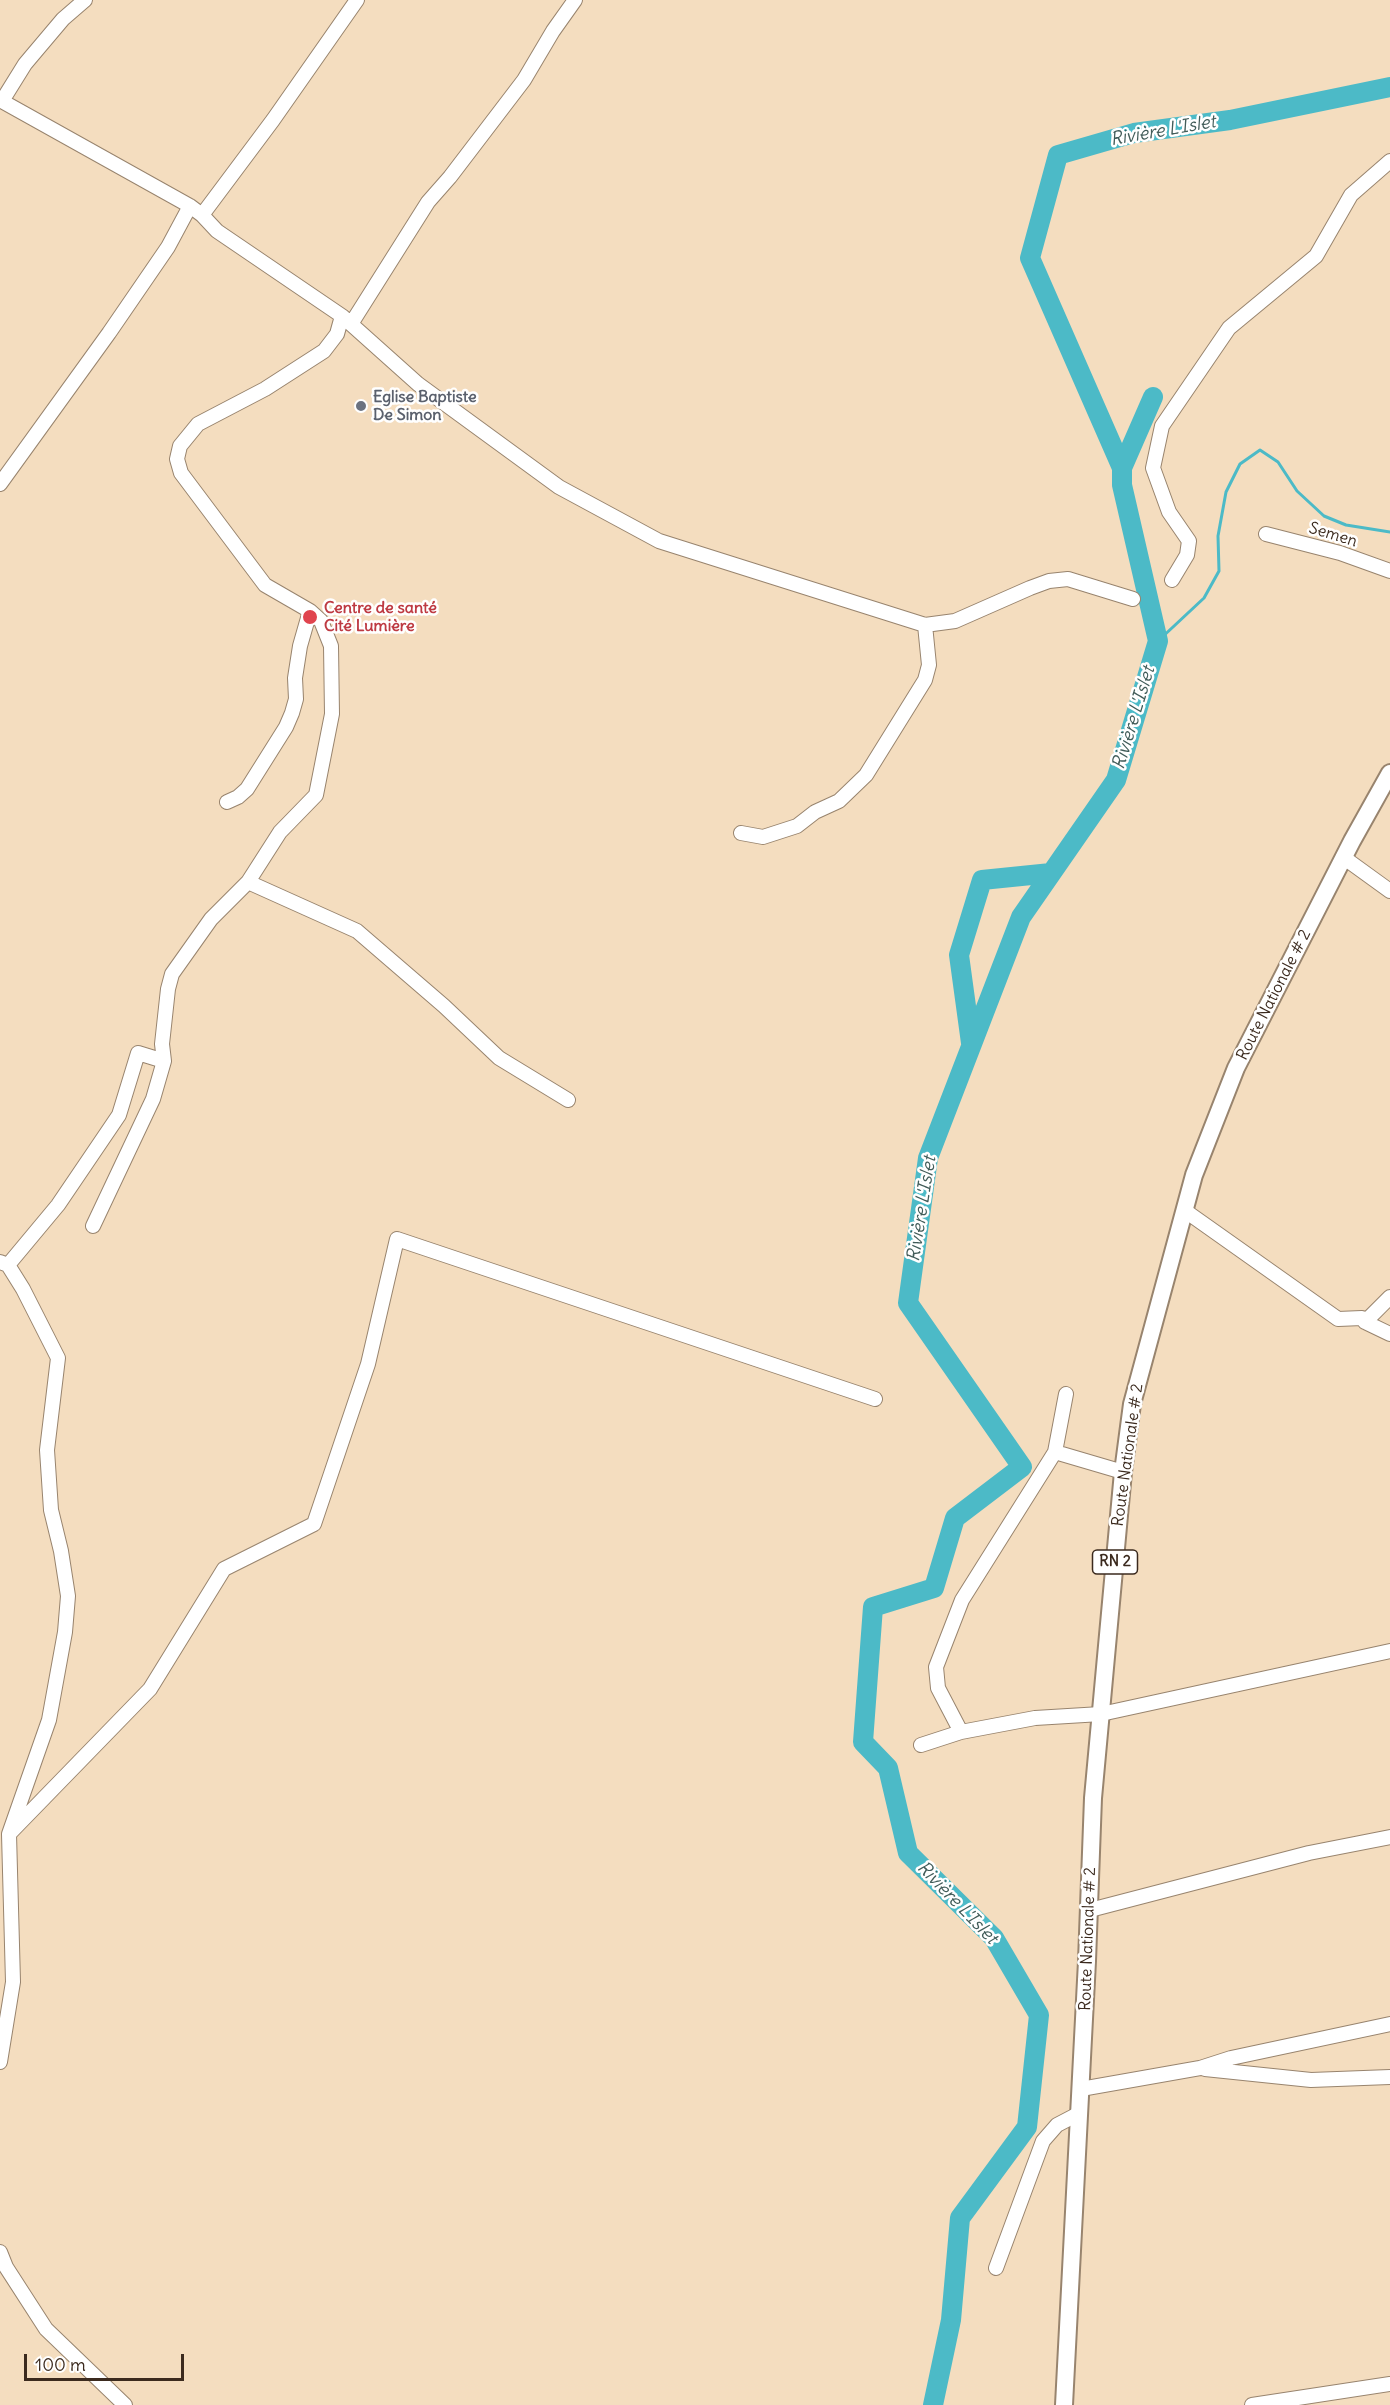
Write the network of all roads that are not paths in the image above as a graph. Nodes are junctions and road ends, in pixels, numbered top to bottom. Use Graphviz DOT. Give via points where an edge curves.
graph roads {
  1 [pos="85,0"];
  2 [pos="357,0"];
  3 [pos="575,0"];
  4 [pos="1,101"];
  5 [pos="1390,161"];
  6 [pos="190,206"];
  7 [pos="202,215"];
  8 [pos="347,320"];
  9 [pos="0,484"];
  10 [pos="1266,534"];
  11 [pos="1390,571"];
  12 [pos="1172,580"];
  13 [pos="1133,599"];
  14 [pos="310,611"];
  15 [pos="925,625"];
  16 [pos="1390,775"];
  17 [pos="227,802"];
  18 [pos="741,833"];
  19 [pos="1343,857"];
  20 [pos="248,882"];
  21 [pos="1390,891"];
  22 [pos="164,1061"];
  23 [pos="568,1100"];
  24 [pos="1184,1210"];
  25 [pos="93,1226"];
  26 [pos="4,1264"];
  27 [pos="1390,1297"];
  28 [pos="1365,1322"];
  29 [pos="1390,1334"];
  30 [pos="1066,1394"];
  31 [pos="875,1399"];
  32 [pos="1055,1452"];
  33 [pos="1123,1472"];
  34 [pos="1390,1651"];
  35 [pos="1101,1714"];
  36 [pos="962,1732"];
  37 [pos="921,1745"];
  38 [pos="9,1834"];
  39 [pos="1390,1837"];
  40 [pos="1090,1910"];
  41 [pos="1390,2024"];
  42 [pos="0,2062"];
  43 [pos="1200,2068"];
  44 [pos="1390,2077"];
  45 [pos="1081,2089"];
  46 [pos="1080,2113"];
  47 [pos="0,2252"];
  48 [pos="996,2268"];
  49 [pos="1390,2385"];
  50 [pos="125,2405"];
  51 [pos="1064,2405"];
  52 [pos="1252,2405"];
  1 -- 4 [label="street" via="25,64"];
  2 -- 7 [label="street"];
  3 -- 8 [label="street" via="524,80 428,202"];
  4 -- 6 [label="street"];
  5 -- 12 [label="street" via="1351,195 1316,256 1228,328 1162,426 1153,468 1169,512 1189,541 1187,555"];
  6 -- 7 [label="street"];
  6 -- 9 [label="street" via="168,247"];
  7 -- 8 [label="street" via="217,231"];
  8 -- 14 [label="street" via="324,351 265,389 198,424 180,446 177,459 181,473 265,585"];
  8 -- 15 [label="street" via="418,384 559,487 659,541"];
  10 -- 11 [label="street, Semen"];
  13 -- 15 [label="street" via="1068,579 1049,581 955,621"];
  14 -- 17 [label="street" via="300,646 296,699 286,727 247,789"];
  14 -- 20 [label="street" via="321,621 331,646 332,714 316,795 280,832"];
  15 -- 18 [label="street" via="929,665 925,680 866,775 839,801 797,826 763,837"];
  16 -- 19 [label="main road, Route Nationale # 2 / RN 2"];
  19 -- 21 [label="street"];
  19 -- 24 [label="main road, Route Nationale # 2 / RN 2" via="1236,1068"];
  20 -- 22 [label="street" via="212,919 172,974 162,1044"];
  20 -- 23 [label="street" via="357,931 500,1058"];
  22 -- 25 [label="street" via="145,1119"];
  22 -- 26 [label="street" via="138,1053 118,1115 58,1205"];
  24 -- 28 [label="street" via="1338,1319 1362,1318"];
  24 -- 33 [label="main road, Route Nationale # 2 / RN 2" via="1132,1404"];
  26 -- 38 [label="street" via="39,1318 58,1358 47,1450 51,1510 68,1596 48,1720"];
  27 -- 28 [label="street"];
  28 -- 29 [label="street"];
  30 -- 32 [label="street"];
  31 -- 38 [label="street" via="398,1239 368,1365 314,1524 224,1569 150,1689"];
  32 -- 33 [label="street"];
  32 -- 36 [label="street" via="962,1600 936,1667 938,1688"];
  33 -- 35 [label="main road, Route Nationale # 2 / RN 2"];
  34 -- 35 [label="street"];
  35 -- 36 [label="street" via="1035,1718"];
  35 -- 40 [label="main road, Route Nationale # 2 / RN 2" via="1093,1798"];
  36 -- 37 [label="street"];
  38 -- 42 [label="street" via="13,1982"];
  39 -- 40 [label="street" via="1309,1853"];
  40 -- 45 [label="main road, Route Nationale # 2 / RN 2"];
  41 -- 43 [label="street"];
  43 -- 44 [label="street" via="1311,2080"];
  43 -- 45 [label="street"];
  45 -- 46 [label="main road, Route Nationale # 2 / RN 2"];
  46 -- 48 [label="street" via="1057,2125 1043,2141"];
  46 -- 51 [label="main road, Route Nationale # 2 / RN 2"];
  47 -- 50 [label="street" via="46,2329"];
  49 -- 52 [label="street"];
}
